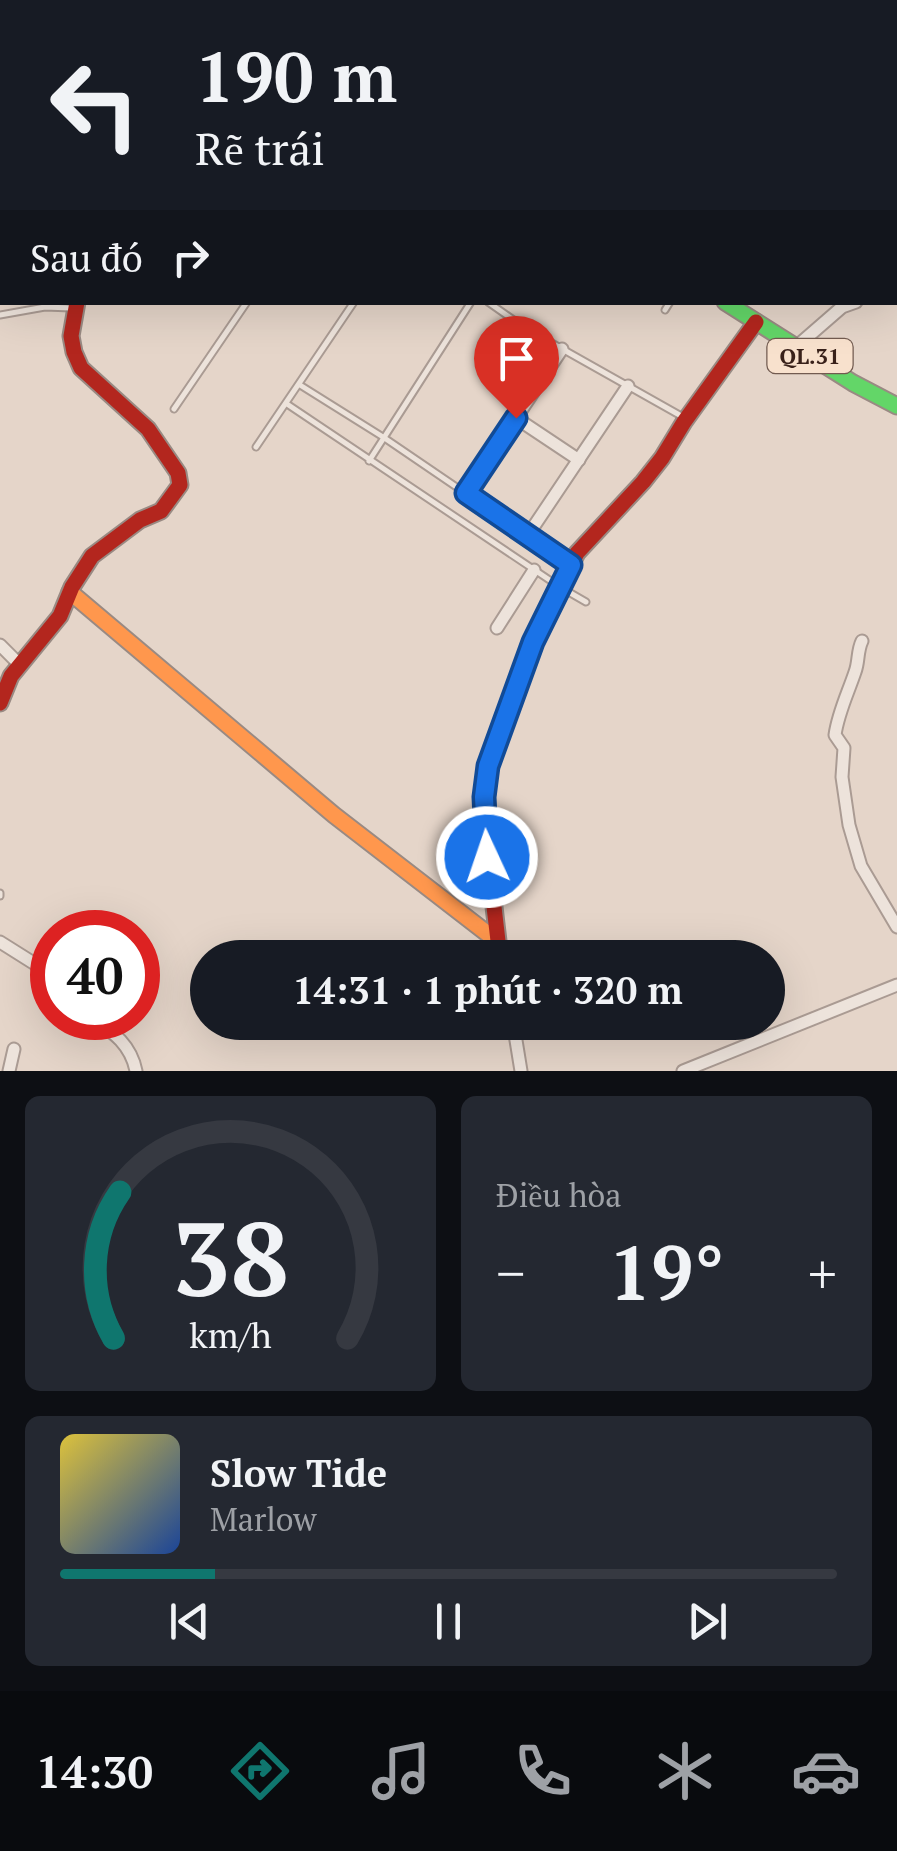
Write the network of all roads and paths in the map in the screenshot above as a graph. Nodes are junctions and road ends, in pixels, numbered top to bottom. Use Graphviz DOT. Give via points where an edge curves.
graph roads {
  1 [pos="76,305"];
  2 [pos="245,305"];
  3 [pos="352,305"];
  4 [pos="469,305"];
  5 [pos="492,305"];
  6 [pos="668,305"];
  7 [pos="730,305"];
  8 [pos="848,305"];
  9 [pos="665,310"];
  10 [pos="0,315"];
  11 [pos="756,322"];
  12 [pos="796,347"];
  13 [pos="562,349"];
  14 [pos="300,385"];
  15 [pos="628,386"];
  16 [pos="287,404"];
  17 [pos="897,406"];
  18 [pos="174,410"];
  19 [pos="516,418"];
  20 [pos="686,419"];
  21 [pos="384,437"];
  22 [pos="256,447"];
  23 [pos="578,460"];
  24 [pos="369,461"];
  25 [pos="466,493"];
  26 [pos="528,536"];
  27 [pos="571,565"];
  28 [pos="534,570"];
  29 [pos="560,587"];
  30 [pos="70,592"];
  31 [pos="586,602"];
  32 [pos="497,628"];
  33 [pos="862,641"];
  34 [pos="0,645"];
  35 [pos="20,665"];
  36 [pos="0,703"];
  37 [pos="897,927"];
  38 [pos="487,940"];
  39 [pos="497,940"];
  40 [pos="0,944"];
  41 [pos="30,961"];
  42 [pos="897,985"];
  43 [pos="120,1040"];
  44 [pos="516,1040"];
  45 [pos="14,1048"];
  46 [pos="10,1071"];
  47 [pos="136,1071"];
  48 [pos="522,1071"];
  49 [pos="683,1071"];
  1 -- 10 [label="lane"];
  1 -- 30 [label="main road" via="70,339 81,368 148,429 180,485 161,511 100,549"];
  2 -- 18 [label="lane"];
  3 -- 14 [label="lane"];
  4 -- 21 [label="lane"];
  5 -- 13 [label="lane"];
  6 -- 9 [label="lane"];
  7 -- 11 [label="main road, QL.31"];
  8 -- 12 [label="street"];
  11 -- 12 [label="main road, QL.31"];
  11 -- 20 [label="main road"];
  12 -- 17 [label="main road, QL.31"];
  13 -- 15 [label="lane"];
  13 -- 19 [label="street"];
  14 -- 16 [label="lane"];
  14 -- 21 [label="lane"];
  15 -- 20 [label="lane"];
  15 -- 23 [label="street"];
  16 -- 22 [label="lane"];
  16 -- 24 [label="lane"];
  19 -- 23 [label="street"];
  19 -- 25 [label="street"];
  20 -- 27 [label="main road" via="662,458"];
  21 -- 24 [label="lane"];
  21 -- 25 [label="lane"];
  23 -- 26 [label="street"];
  24 -- 28 [label="lane"];
  25 -- 26 [label="lane"];
  26 -- 27 [label="lane"];
  27 -- 29 [label="main road"];
  28 -- 29 [label="lane"];
  28 -- 32 [label="street"];
  29 -- 31 [label="lane"];
  29 -- 39 [label="main road" via="488,766 485,830"];
  30 -- 35 [label="main road" via="53,626"];
  30 -- 38 [label="main road"];
  33 -- 37 [label="street" via="835,735 844,748 842,777 861,866"];
  34 -- 35 [label="street"];
  35 -- 36 [label="main road"];
  40 -- 41 [label="street"];
  42 -- 49 [label="street"];
  43 -- 47 [label="street" via="132,1052"];
  44 -- 48 [label="street"];
  45 -- 46 [label="street"];
}
